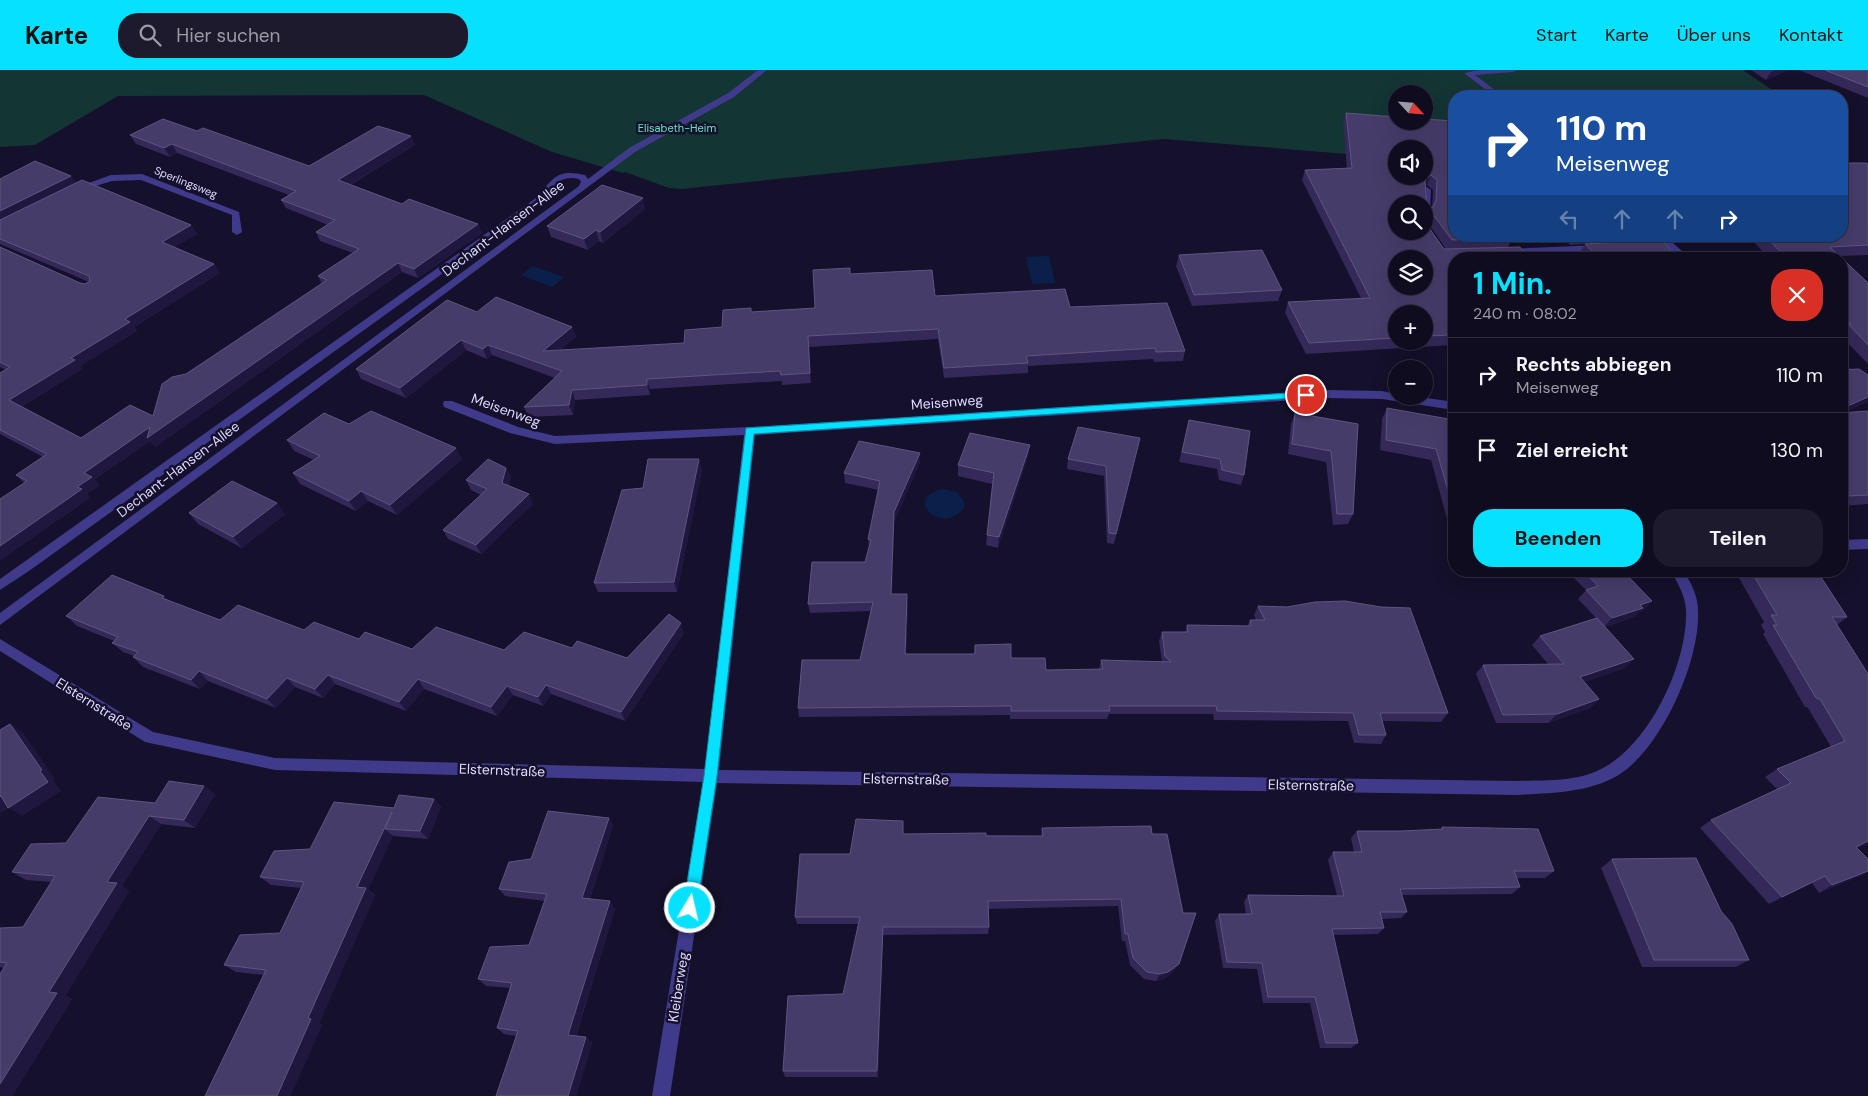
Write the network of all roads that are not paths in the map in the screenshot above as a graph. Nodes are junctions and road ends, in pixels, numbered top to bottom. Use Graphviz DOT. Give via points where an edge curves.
graph roads {
  1 [pos="763,70"];
  2 [pos="1513,70"];
  3 [pos="1465,72"];
  4 [pos="1490,90"];
  5 [pos="583,187"];
  6 [pos="1427,190"];
  7 [pos="64,195"];
  8 [pos="1427,195"];
  9 [pos="237,232"];
  10 [pos="1662,242"];
  11 [pos="1609,248"];
  12 [pos="1560,252"];
  13 [pos="1676,252"];
  14 [pos="1848,371"];
  15 [pos="1868,385"];
  16 [pos="448,404"];
  17 [pos="1448,405"];
  18 [pos="750,430"];
  19 [pos="1868,544"];
  20 [pos="1848,545"];
  21 [pos="1681,577"];
  22 [pos="0,584"];
  23 [pos="0,620"];
  24 [pos="0,644"];
  25 [pos="711,776"];
  26 [pos="661,1096"];
  1 -- 5 [label="street" via="731,95 632,150"];
  2 -- 3 [label="street"];
  3 -- 4 [label="street"];
  5 -- 22 [label="street, Dechant-Hansen-Allee" via="582,177 563,175 554,180 539,200 58,546"];
  5 -- 23 [label="street, Dechant-Hansen-Allee"];
  6 -- 8 [label="street"];
  7 -- 9 [label="street, Sperlingsweg" via="96,182 127,176 142,177 236,214"];
  10 -- 13 [label="street"];
  11 -- 12 [label="street"];
  14 -- 15 [label="street"];
  16 -- 18 [label="street, Meisenweg" via="505,428 555,440"];
  17 -- 18 [label="street, Meisenweg" via="1382,394 1326,394"];
  18 -- 25 [label="street, Kleiberweg"];
  19 -- 20 [label="street"];
  21 -- 25 [label="street, Elsternstraße" via="1692,610 1691,634 1685,665 1664,708 1640,747 1614,770 1575,785 1517,788"];
  24 -- 25 [label="street, Elsternstraße" via="150,738 275,764"];
  25 -- 26 [label="street, Kleiberweg"];
}
